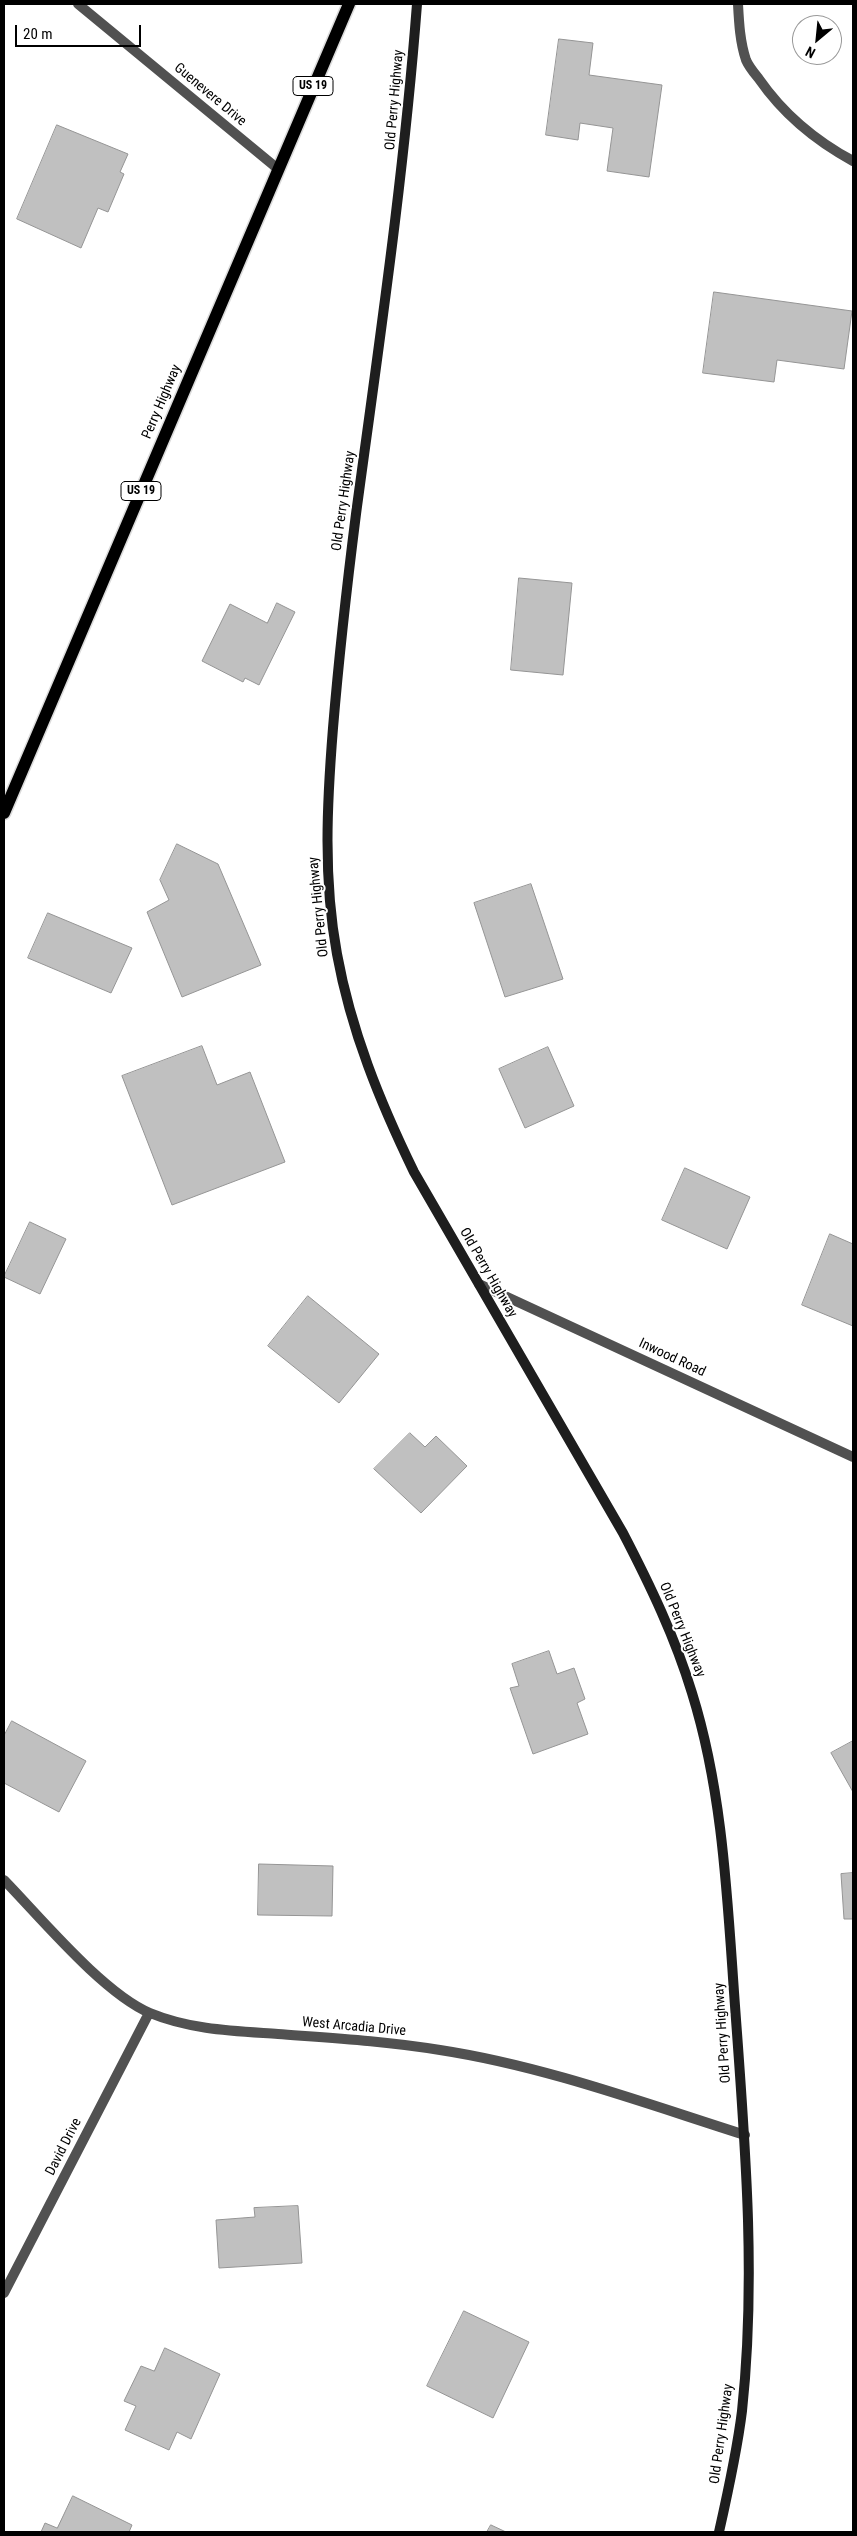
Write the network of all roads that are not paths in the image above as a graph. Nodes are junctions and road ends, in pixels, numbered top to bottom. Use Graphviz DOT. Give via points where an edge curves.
graph roads {
  1 [pos="78,4"];
  2 [pos="349,4"];
  3 [pos="417,4"];
  4 [pos="738,4"];
  5 [pos="853,161"];
  6 [pos="278,168"];
  7 [pos="4,813"];
  8 [pos="479,1284"];
  9 [pos="853,1457"];
  10 [pos="4,1880"];
  11 [pos="148,2013"];
  12 [pos="744,2135"];
  13 [pos="4,2293"];
  14 [pos="719,2532"];
  1 -- 6 [label="street, Guenevere Drive"];
  2 -- 6 [label="main road, Perry Highway / US 19"];
  3 -- 8 [label="street, Old Perry Highway" via="403,164 349,571 326,836 337,952 347,1004 365,1060 414,1172"];
  4 -- 5 [label="street" via="740,34 747,62 770,95 797,124"];
  6 -- 7 [label="main road, Perry Highway / US 19"];
  8 -- 9 [label="street, Inwood Road"];
  8 -- 12 [label="street, Old Perry Highway" via="623,1533 675,1643 693,1695 707,1754 723,1853"];
  10 -- 11 [label="street, West Arcadia Drive" via="94,1972"];
  11 -- 12 [label="street, West Arcadia Drive" via="185,2025 224,2031 387,2042 504,2062"];
  11 -- 13 [label="street, David Drive"];
  12 -- 14 [label="street, Old Perry Highway" via="747,2339 742,2412"];
}
